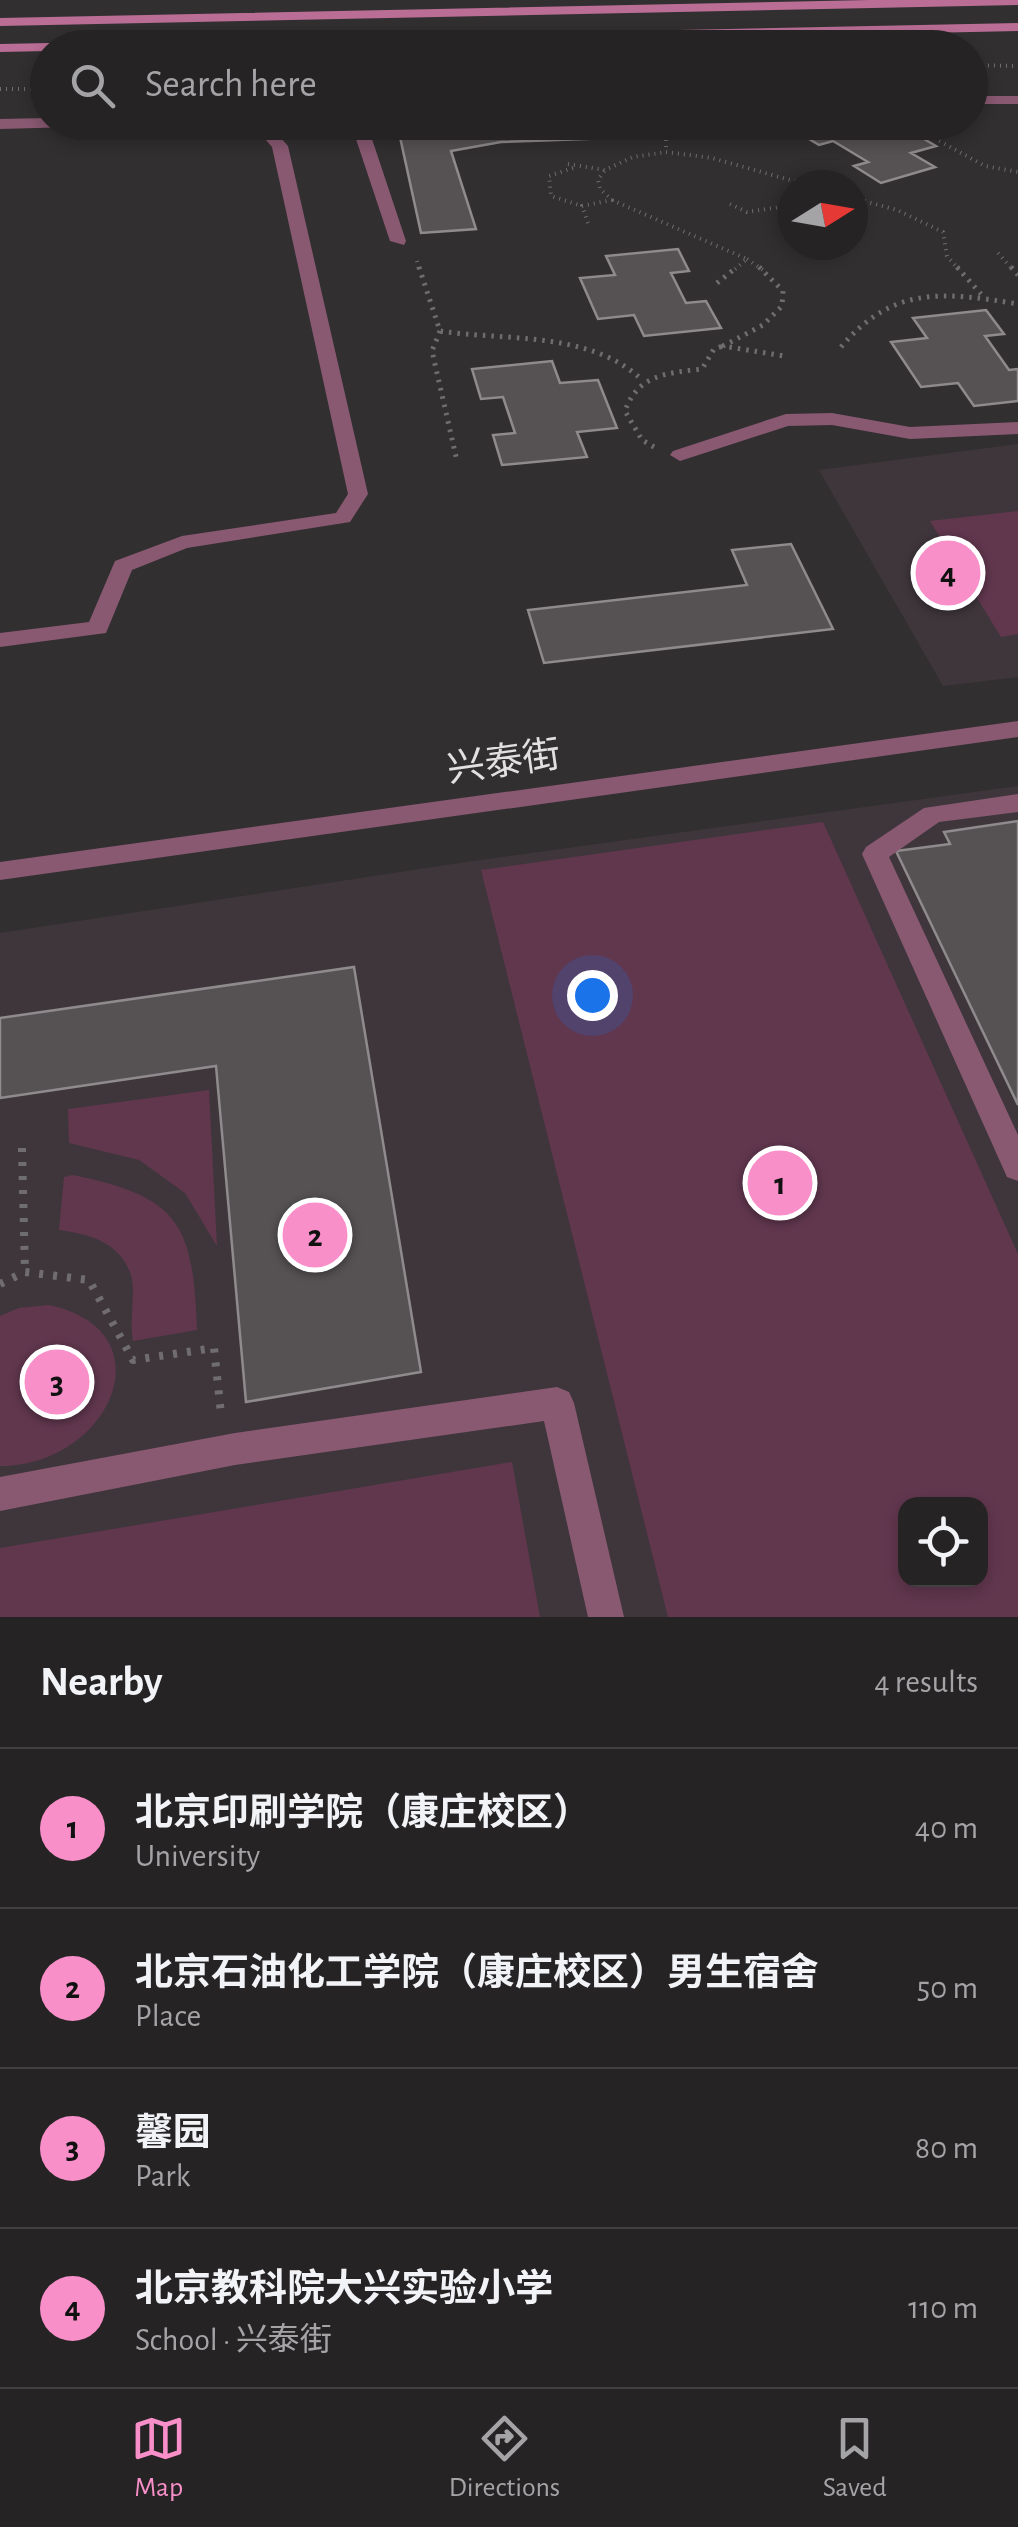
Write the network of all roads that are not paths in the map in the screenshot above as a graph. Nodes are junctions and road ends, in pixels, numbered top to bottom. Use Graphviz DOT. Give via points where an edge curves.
graph roads {
  1 [pos="1018,1"];
  2 [pos="0,22"];
  3 [pos="1018,27"];
  4 [pos="873,30"];
  5 [pos="30,47"];
  6 [pos="0,48"];
  7 [pos="988,100"];
  8 [pos="1018,100"];
  9 [pos="30,123"];
  10 [pos="0,124"];
  11 [pos="274,140"];
  12 [pos="364,140"];
  13 [pos="398,241"];
  14 [pos="1018,428"];
  15 [pos="680,455"];
  16 [pos="0,640"];
  17 [pos="1018,728"];
  18 [pos="1018,803"];
  19 [pos="0,871"];
  20 [pos="1018,1168"];
  21 [pos="0,1494"];
  22 [pos="606,1617"];
  1 -- 2 [label="main road"];
  3 -- 4 [label="main road"];
  5 -- 6 [label="main road"];
  7 -- 8 [label="street"];
  9 -- 10 [label="street"];
  11 -- 16 [label="street" via="358,494 342,518 182,542 123,566 98,628"];
  12 -- 13 [label="street"];
  14 -- 15 [label="street" via="910,433 832,418 786,420"];
  17 -- 19 [label="street, 兴泰街"];
  18 -- 20 [label="street" via="934,814 874,854"];
  21 -- 22 [label="street" via="226,1450 557,1404"];
}
